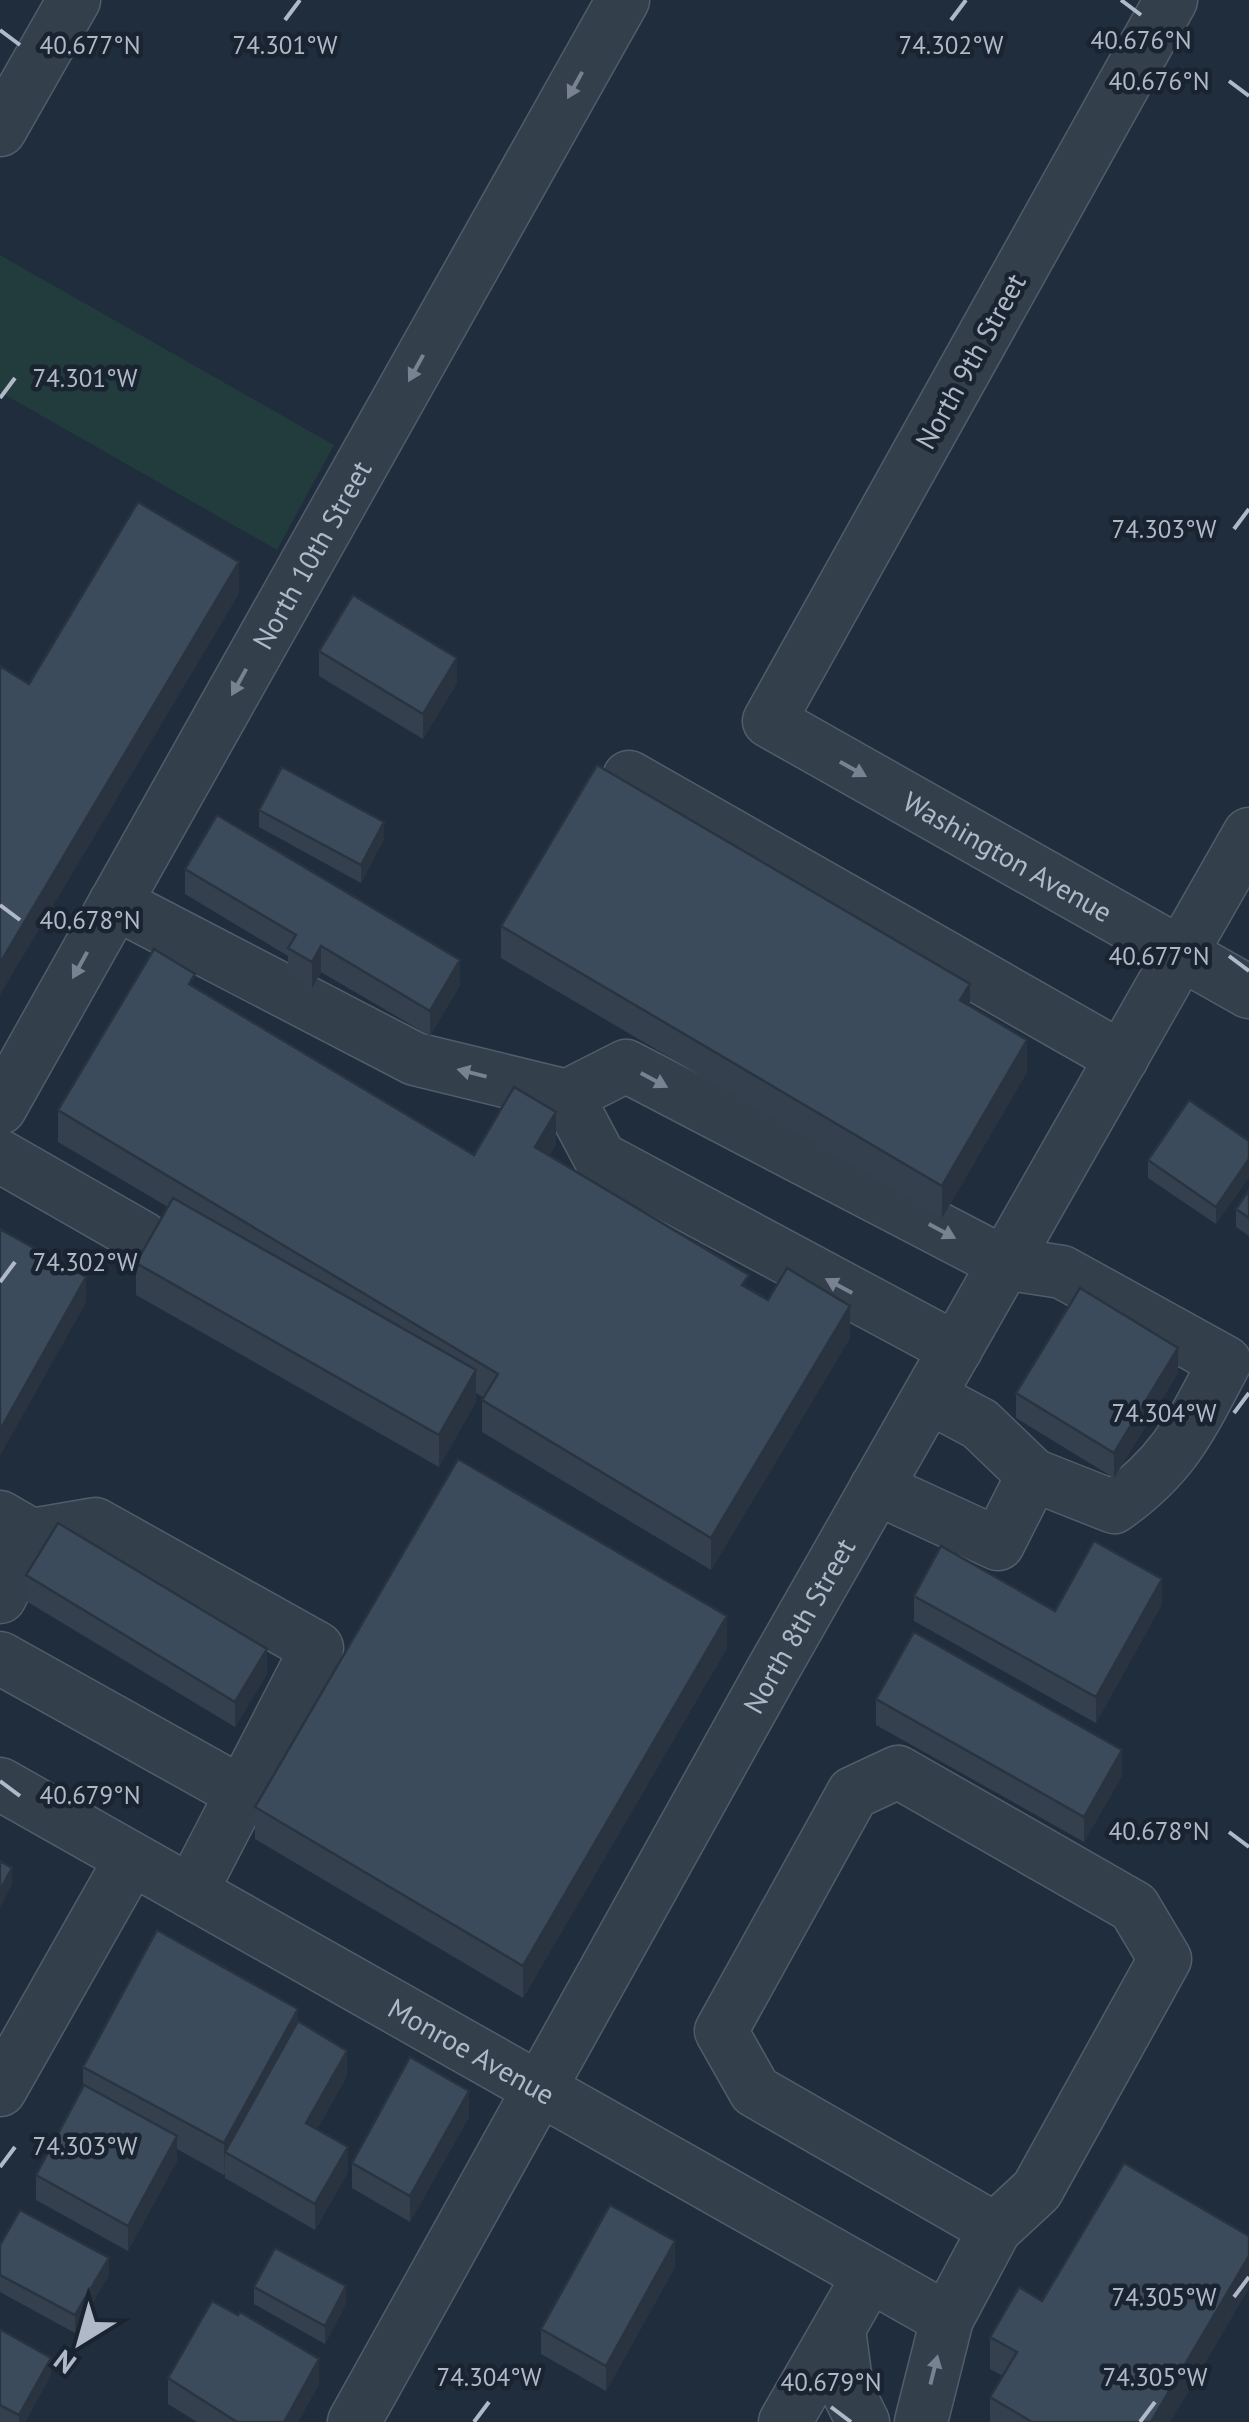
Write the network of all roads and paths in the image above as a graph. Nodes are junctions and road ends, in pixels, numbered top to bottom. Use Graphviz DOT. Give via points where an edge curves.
graph roads {
  1 [pos="74,0"];
  2 [pos="623,0"];
  3 [pos="1171,0"];
  4 [pos="0,130"];
  5 [pos="768,722"];
  6 [pos="629,778"];
  7 [pos="1249,834"];
  8 [pos="115,903"];
  9 [pos="1182,954"];
  10 [pos="1249,992"];
  11 [pos="1122,1058"];
  12 [pos="567,1096"];
  13 [pos="0,1108"];
  14 [pos="0,1156"];
  15 [pos="143,1238"];
  16 [pos="1004,1263"];
  17 [pos="956,1349"];
  18 [pos="928,1397"];
  19 [pos="1033,1475"];
  20 [pos="876,1488"];
  21 [pos="16,1526"];
  22 [pos="0,1597"];
  23 [pos="0,1658"];
  24 [pos="0,1784"];
  25 [pos="242,1793"];
  26 [pos="132,1858"];
  27 [pos="191,1892"];
  28 [pos="0,2090"];
  29 [pos="540,2090"];
  30 [pos="995,2229"];
  31 [pos="869,2276"];
  32 [pos="946,2319"];
  33 [pos="839,2330"];
  34 [pos="354,2422"];
  35 [pos="785,2422"];
  36 [pos="863,2422"];
  37 [pos="921,2422"];
  1 -- 4 [label="street"];
  2 -- 8 [label="street, North 10th Street, one-way"];
  3 -- 5 [label="street, North 9th Street"];
  5 -- 9 [label="street, Washington Avenue, one-way"];
  6 -- 11 [label="street"];
  7 -- 9 [label="street, North 8th Street"];
  12 -- 8 [label="street, one-way" via="414,1058"];
  8 -- 13 [label="street, North 10th Street, one-way"];
  9 -- 10 [label="street, Washington Avenue"];
  9 -- 11 [label="street, North 8th Street"];
  11 -- 16 [label="street, North 8th Street"];
  12 -- 16 [label="street, one-way" via="626,1066"];
  17 -- 12 [label="street, one-way" via="600,1158"];
  14 -- 15 [label="street"];
  16 -- 17 [label="street, North 8th Street"];
  16 -- 19 [label="street" via="1062,1272 1225,1362 1181,1445 1114,1507"];
  17 -- 18 [label="street, North 8th Street"];
  18 -- 19 [label="street" via="980,1424"];
  18 -- 20 [label="street, North 8th Street"];
  19 -- 20 [label="street" via="998,1544"];
  20 -- 29 [label="street, North 8th Street"];
  21 -- 22 [label="street"];
  21 -- 25 [label="street" via="95,1524 317,1648"];
  23 -- 25 [label="street"];
  24 -- 26 [label="street, Monroe Avenue"];
  25 -- 27 [label="street"];
  26 -- 27 [label="street, Monroe Avenue"];
  26 -- 28 [label="street"];
  27 -- 29 [label="street, Monroe Avenue"];
  29 -- 31 [label="street, Monroe Avenue"];
  29 -- 34 [label="street, North 8th Street"];
  30 -- 30 [label="street" via="1037,2190 1165,1959 1134,1907 898,1772 854,1793 721,2030 755,2091"];
  30 -- 32 [label="street"];
  31 -- 32 [label="street, Monroe Avenue"];
  31 -- 33 [label="street"];
  37 -- 32 [label="street, one-way"];
  33 -- 35 [label="street"];
  33 -- 36 [label="street" via="848,2390"];
}
